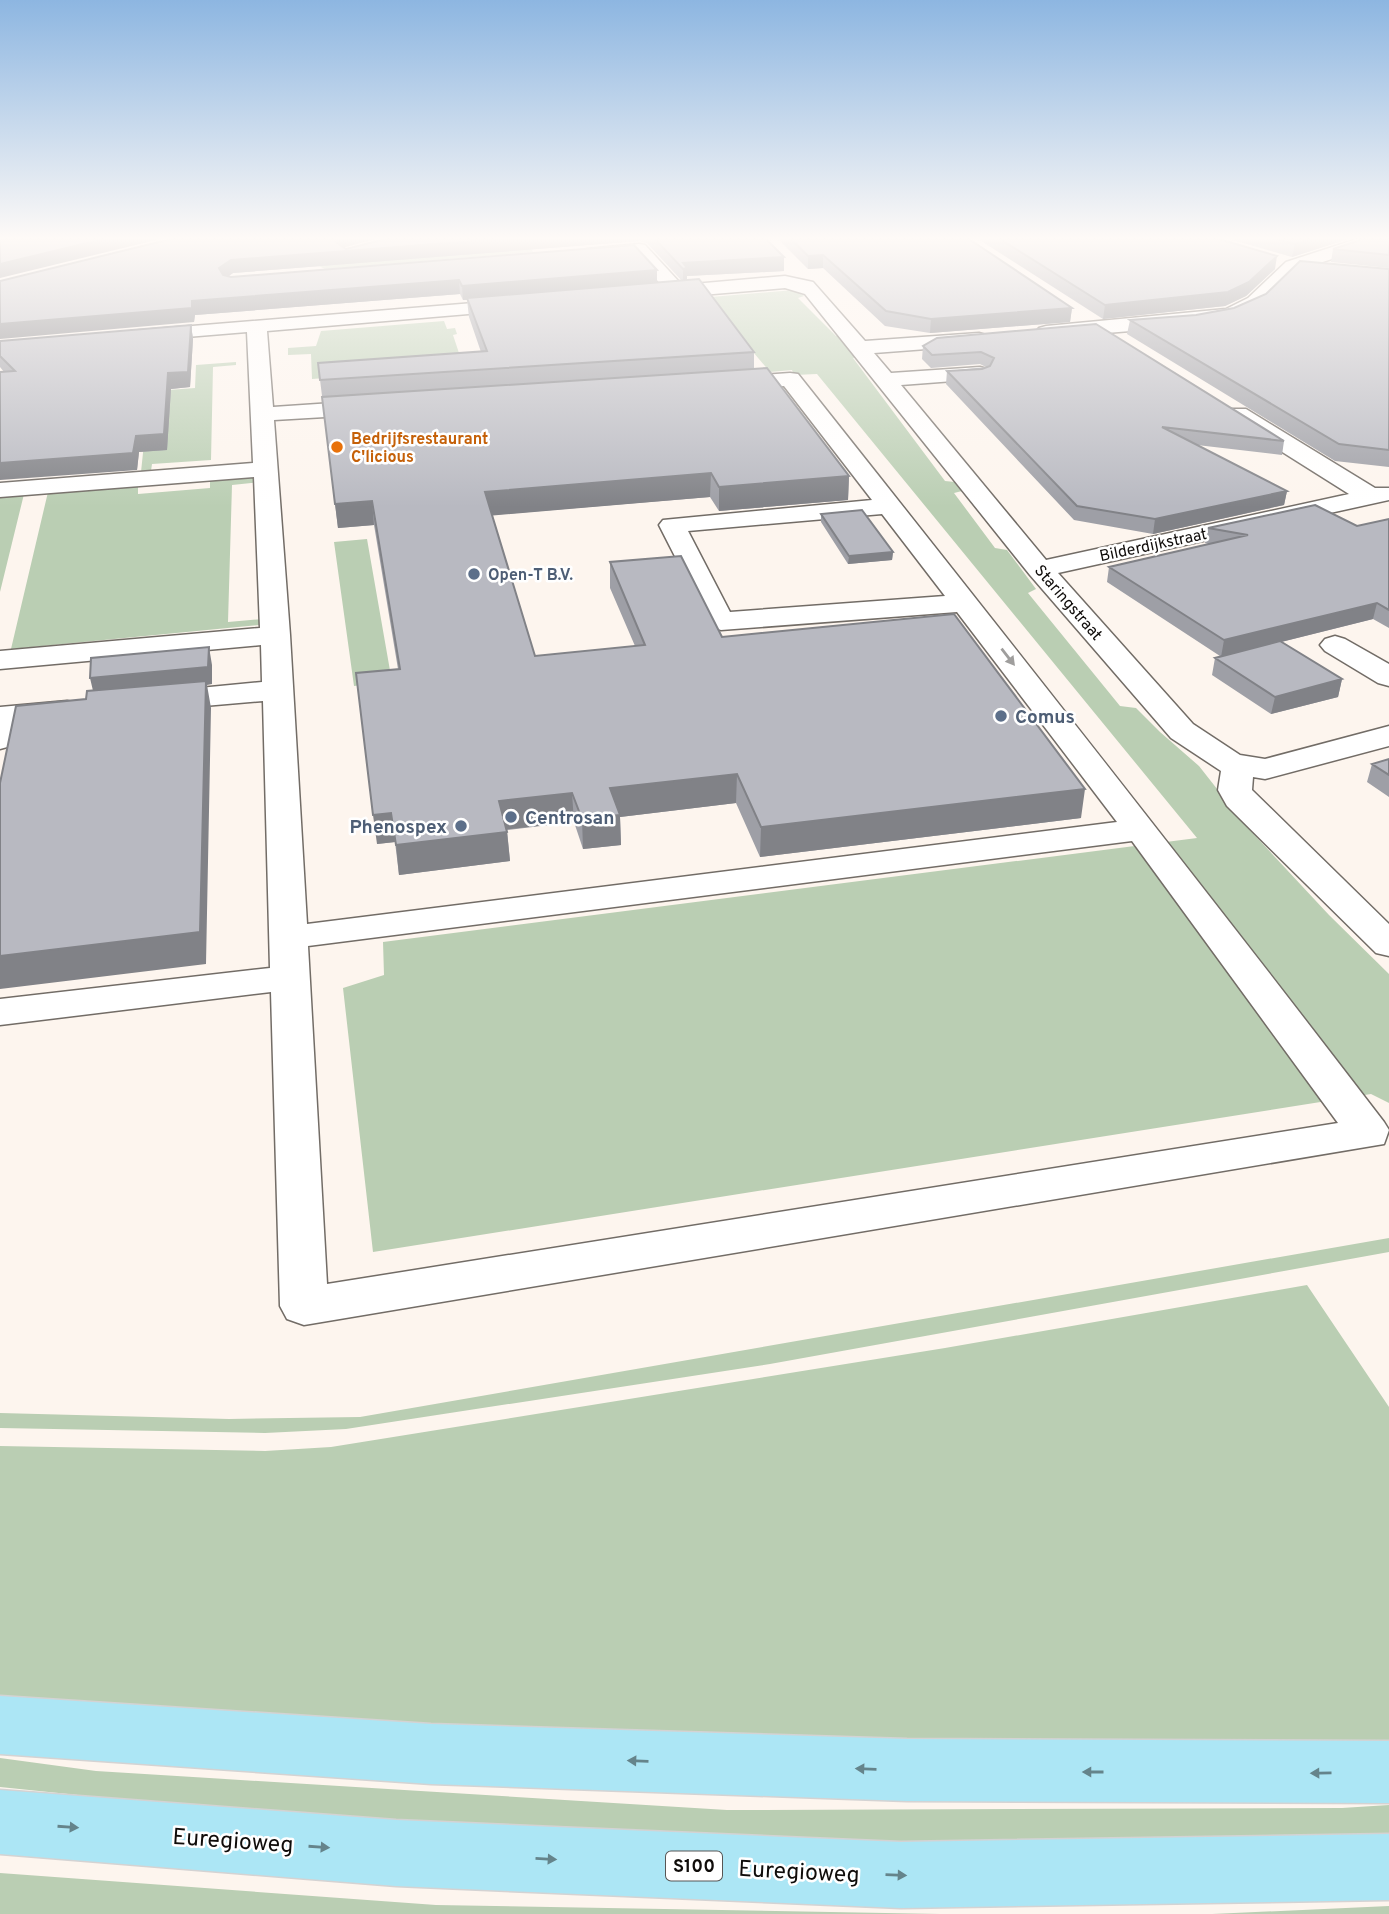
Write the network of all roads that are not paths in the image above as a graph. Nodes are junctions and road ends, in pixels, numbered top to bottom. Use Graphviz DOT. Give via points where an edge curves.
graph roads {
  1 [pos="229,328"];
  2 [pos="257,328"];
  3 [pos="843,328"];
  4 [pos="1084,328"];
  5 [pos="1099,328"];
  6 [pos="1030,334"];
  7 [pos="1004,336"];
  8 [pos="122,337"];
  9 [pos="1127,346"];
  10 [pos="859,348"];
  11 [pos="980,373"];
  12 [pos="886,380"];
  13 [pos="707,385"];
  14 [pos="1218,402"];
  15 [pos="394,406"];
  16 [pos="263,414"];
  17 [pos="266,470"];
  18 [pos="0,490"];
  19 [pos="1380,495"];
  20 [pos="891,506"];
  21 [pos="1040,569"];
  22 [pos="966,603"];
  23 [pos="275,635"];
  24 [pos="1335,645"];
  25 [pos="0,660"];
  26 [pos="1389,677"];
  27 [pos="278,690"];
  28 [pos="1389,736"];
  29 [pos="0,739"];
  30 [pos="1238,766"];
  31 [pos="1141,829"];
  32 [pos="290,937"];
  33 [pos="1389,945"];
  34 [pos="292,977"];
  35 [pos="0,1012"];
  36 [pos="1379,1131"];
  37 [pos="0,1725"];
  38 [pos="1389,1772"];
  39 [pos="0,1822"];
  40 [pos="1389,1867"];
  1 -- 8 [label="street"];
  2 -- 16 [label="street"];
  3 -- 10 [label="street, Staringstraat"];
  4 -- 6 [label="street"];
  5 -- 9 [label="street"];
  7 -- 10 [label="street"];
  10 -- 12 [label="street, Staringstraat"];
  11 -- 12 [label="street"];
  12 -- 21 [label="street, Staringstraat"];
  13 -- 20 [label="street" via="790,379"];
  14 -- 19 [label="street"];
  15 -- 16 [label="street"];
  16 -- 17 [label="street"];
  17 -- 18 [label="street"];
  17 -- 23 [label="street"];
  19 -- 21 [label="street, Bilderdijkstraat"];
  20 -- 22 [label="street"];
  20 -- 22 [label="street" via="672,525 721,621"];
  21 -- 30 [label="street, Staringstraat" via="1182,731 1216,757"];
  22 -- 31 [label="street, one-way"];
  23 -- 25 [label="street"];
  23 -- 27 [label="street"];
  24 -- 26 [label="street"];
  27 -- 29 [label="street" via="6,715"];
  27 -- 32 [label="street"];
  28 -- 30 [label="street" via="1276,768"];
  30 -- 33 [label="street" via="1235,790 1239,799"];
  31 -- 32 [label="street"];
  31 -- 36 [label="street"];
  32 -- 34 [label="street"];
  34 -- 35 [label="street"];
  34 -- 36 [label="street" via="303,1306"];
  38 -- 37 [label="main road, one-way" via="907,1770 445,1754"];
  39 -- 40 [label="main road, Euregioweg / S100, one-way" via="396,1853 901,1875"];
}
